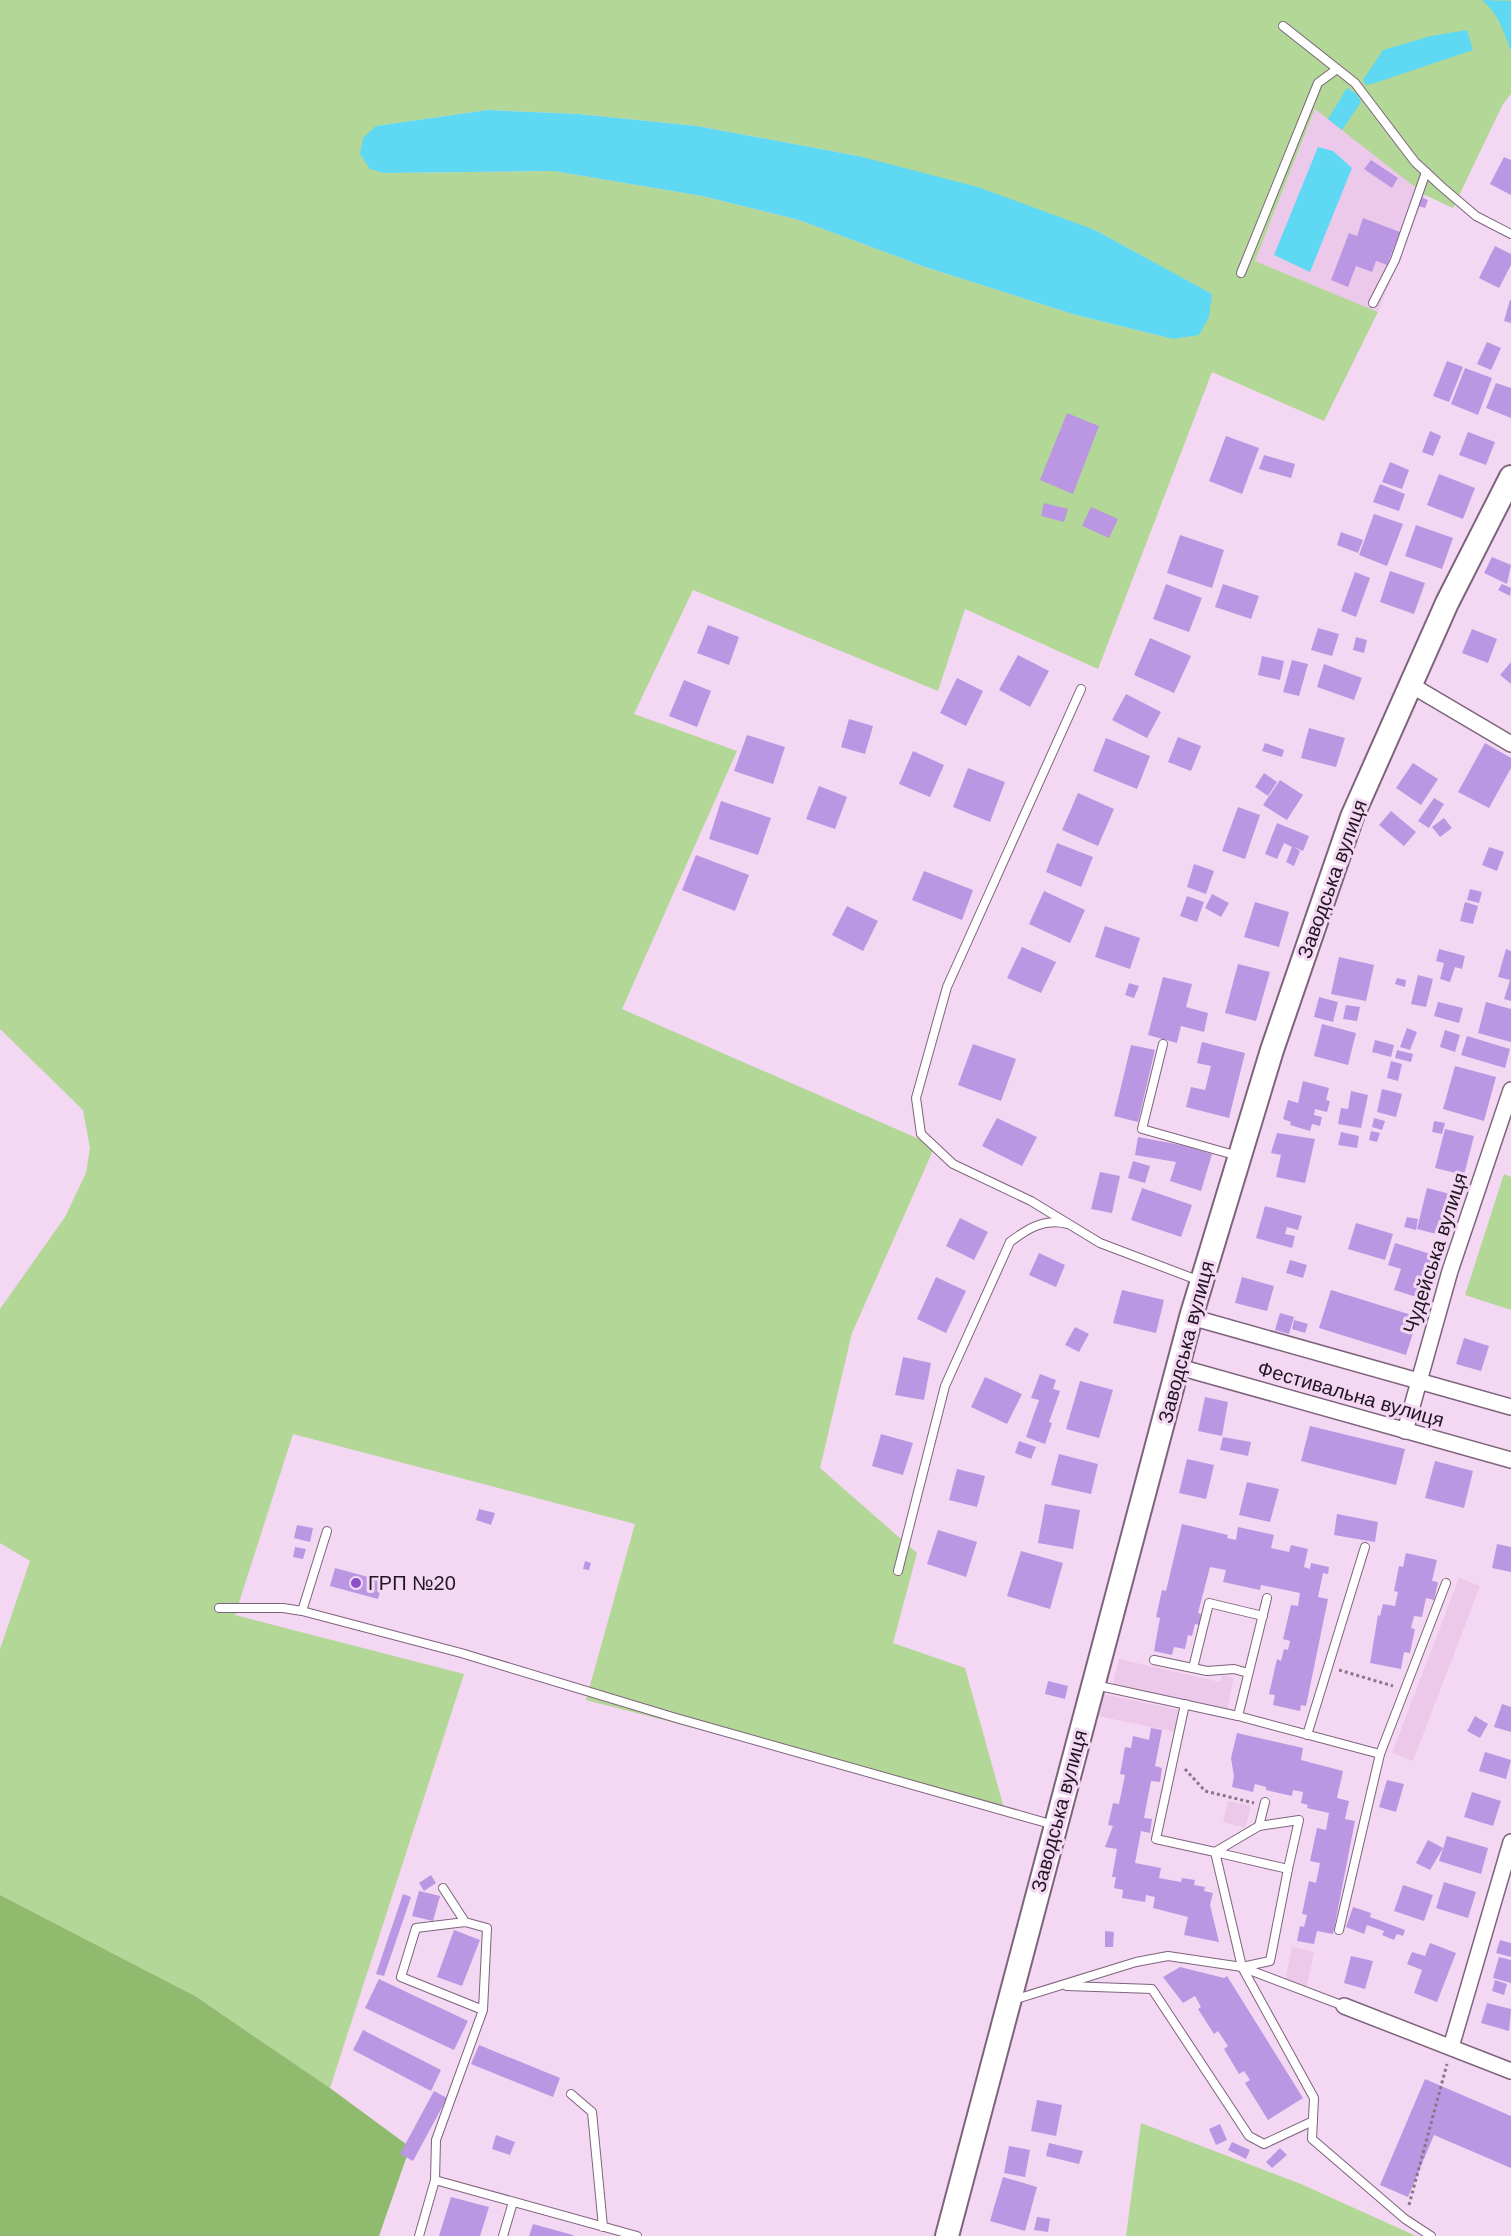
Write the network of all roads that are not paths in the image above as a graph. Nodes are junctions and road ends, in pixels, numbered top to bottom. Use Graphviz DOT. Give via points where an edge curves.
graph roads {
  1 [pos="1283,26"];
  2 [pos="1337,69"];
  3 [pos="1426,172"];
  4 [pos="1511,234"];
  5 [pos="1241,273"];
  6 [pos="1373,303"];
  7 [pos="1511,477"];
  8 [pos="1411,685"];
  9 [pos="1081,689"];
  10 [pos="1511,744"];
  11 [pos="1163,1044"];
  12 [pos="1511,1090"];
  13 [pos="1239,1156"];
  14 [pos="1076,1227"];
  15 [pos="1201,1281"];
  16 [pos="1191,1317"];
  17 [pos="1179,1367"];
  18 [pos="1418,1381"];
  19 [pos="1511,1407"];
  20 [pos="1405,1431"];
  21 [pos="1511,1460"];
  22 [pos="327,1531"];
  23 [pos="1365,1547"];
  24 [pos="897,1571"];
  25 [pos="1446,1583"];
  26 [pos="1267,1598"];
  27 [pos="219,1608"];
  28 [pos="302,1611"];
  29 [pos="1263,1616"];
  30 [pos="1154,1660"];
  31 [pos="1193,1668"];
  32 [pos="1248,1673"];
  33 [pos="1093,1685"];
  34 [pos="1185,1704"];
  35 [pos="1238,1716"];
  36 [pos="1307,1735"];
  37 [pos="1380,1754"];
  38 [pos="1264,1804"];
  39 [pos="1055,1825"];
  40 [pos="1259,1826"];
  41 [pos="1511,1842"];
  42 [pos="1215,1852"];
  43 [pos="1288,1869"];
  44 [pos="443,1888"];
  45 [pos="465,1922"];
  46 [pos="1339,1930"];
  47 [pos="1242,1967"];
  48 [pos="1059,1985"];
  49 [pos="1008,2001"];
  50 [pos="1344,2006"];
  51 [pos="483,2010"];
  52 [pos="1451,2048"];
  53 [pos="1511,2072"];
  54 [pos="571,2094"];
  55 [pos="1313,2121"];
  56 [pos="435,2180"];
  57 [pos="513,2202"];
  58 [pos="603,2227"];
  59 [pos="419,2236"];
  60 [pos="503,2236"];
  61 [pos="635,2236"];
  62 [pos="947,2236"];
  63 [pos="1431,2236"];
  1 -- 2 [label="lane"];
  2 -- 3 [label="lane" via="1354,83"];
  2 -- 5 [label="lane" via="1318,83"];
  3 -- 4 [label="lane" via="1476,216"];
  3 -- 6 [label="lane" via="1395,260"];
  7 -- 8 [label="main road, Заводська вулиця" via="1447,603"];
  8 -- 10 [label="street"];
  8 -- 13 [label="main road, Заводська вулиця" via="1352,817"];
  9 -- 14 [label="lane" via="947,987 916,1098 921,1134 953,1164"];
  11 -- 13 [label="lane" via="1142,1129"];
  12 -- 18 [label="street, Чудейська вулиця" via="1450,1271"];
  13 -- 15 [label="main road, Заводська вулиця"];
  14 -- 15 [label="lane" via="1100,1243"];
  14 -- 24 [label="lane" via="1050,1222 1029,1227 1010,1242 945,1386"];
  15 -- 16 [label="main road, Заводська вулиця"];
  16 -- 17 [label="main road, Заводська вулиця"];
  16 -- 18 [label="street, Фестивальна вулиця"];
  17 -- 20 [label="street, Фестивальна вулиця"];
  17 -- 33 [label="main road, Заводська вулиця"];
  18 -- 19 [label="street, Фестивальна вулиця"];
  18 -- 20 [label="street, Чудейська вулиця"];
  20 -- 21 [label="street, Фестивальна вулиця"];
  22 -- 28 [label="lane"];
  23 -- 36 [label="lane"];
  25 -- 37 [label="lane"];
  26 -- 29 [label="lane"];
  27 -- 28 [label="lane"];
  28 -- 39 [label="lane" via="461,1653"];
  29 -- 31 [label="lane" via="1209,1603"];
  29 -- 32 [label="lane"];
  30 -- 31 [label="lane"];
  31 -- 32 [label="lane"];
  32 -- 35 [label="lane"];
  33 -- 34 [label="lane"];
  33 -- 39 [label="main road, Заводська вулиця"];
  34 -- 35 [label="lane"];
  34 -- 42 [label="lane" via="1156,1839"];
  35 -- 36 [label="lane"];
  36 -- 37 [label="lane"];
  37 -- 46 [label="lane"];
  38 -- 40 [label="lane"];
  39 -- 49 [label="main road, Заводська вулиця"];
  40 -- 42 [label="lane"];
  40 -- 43 [label="lane" via="1299,1820"];
  41 -- 52 [label="street"];
  42 -- 43 [label="lane"];
  42 -- 47 [label="lane"];
  43 -- 47 [label="lane" via="1270,1961"];
  44 -- 45 [label="lane"];
  45 -- 51 [label="lane" via="487,1928"];
  45 -- 51 [label="lane" via="416,1928 401,1977"];
  47 -- 48 [label="lane" via="1168,1956"];
  47 -- 50 [label="lane"];
  47 -- 55 [label="lane" via="1314,2098"];
  48 -- 49 [label="lane"];
  48 -- 55 [label="lane" via="1152,1989 1249,2136 1264,2144"];
  49 -- 62 [label="main road, Заводська вулиця"];
  50 -- 52 [label="street"];
  51 -- 56 [label="lane" via="436,2140"];
  52 -- 53 [label="street"];
  54 -- 58 [label="lane" via="592,2112"];
  55 -- 63 [label="lane" via="1312,2139 1405,2219"];
  56 -- 57 [label="lane"];
  56 -- 59 [label="lane"];
  57 -- 58 [label="lane"];
  57 -- 60 [label="lane"];
  58 -- 61 [label="lane"];
}
